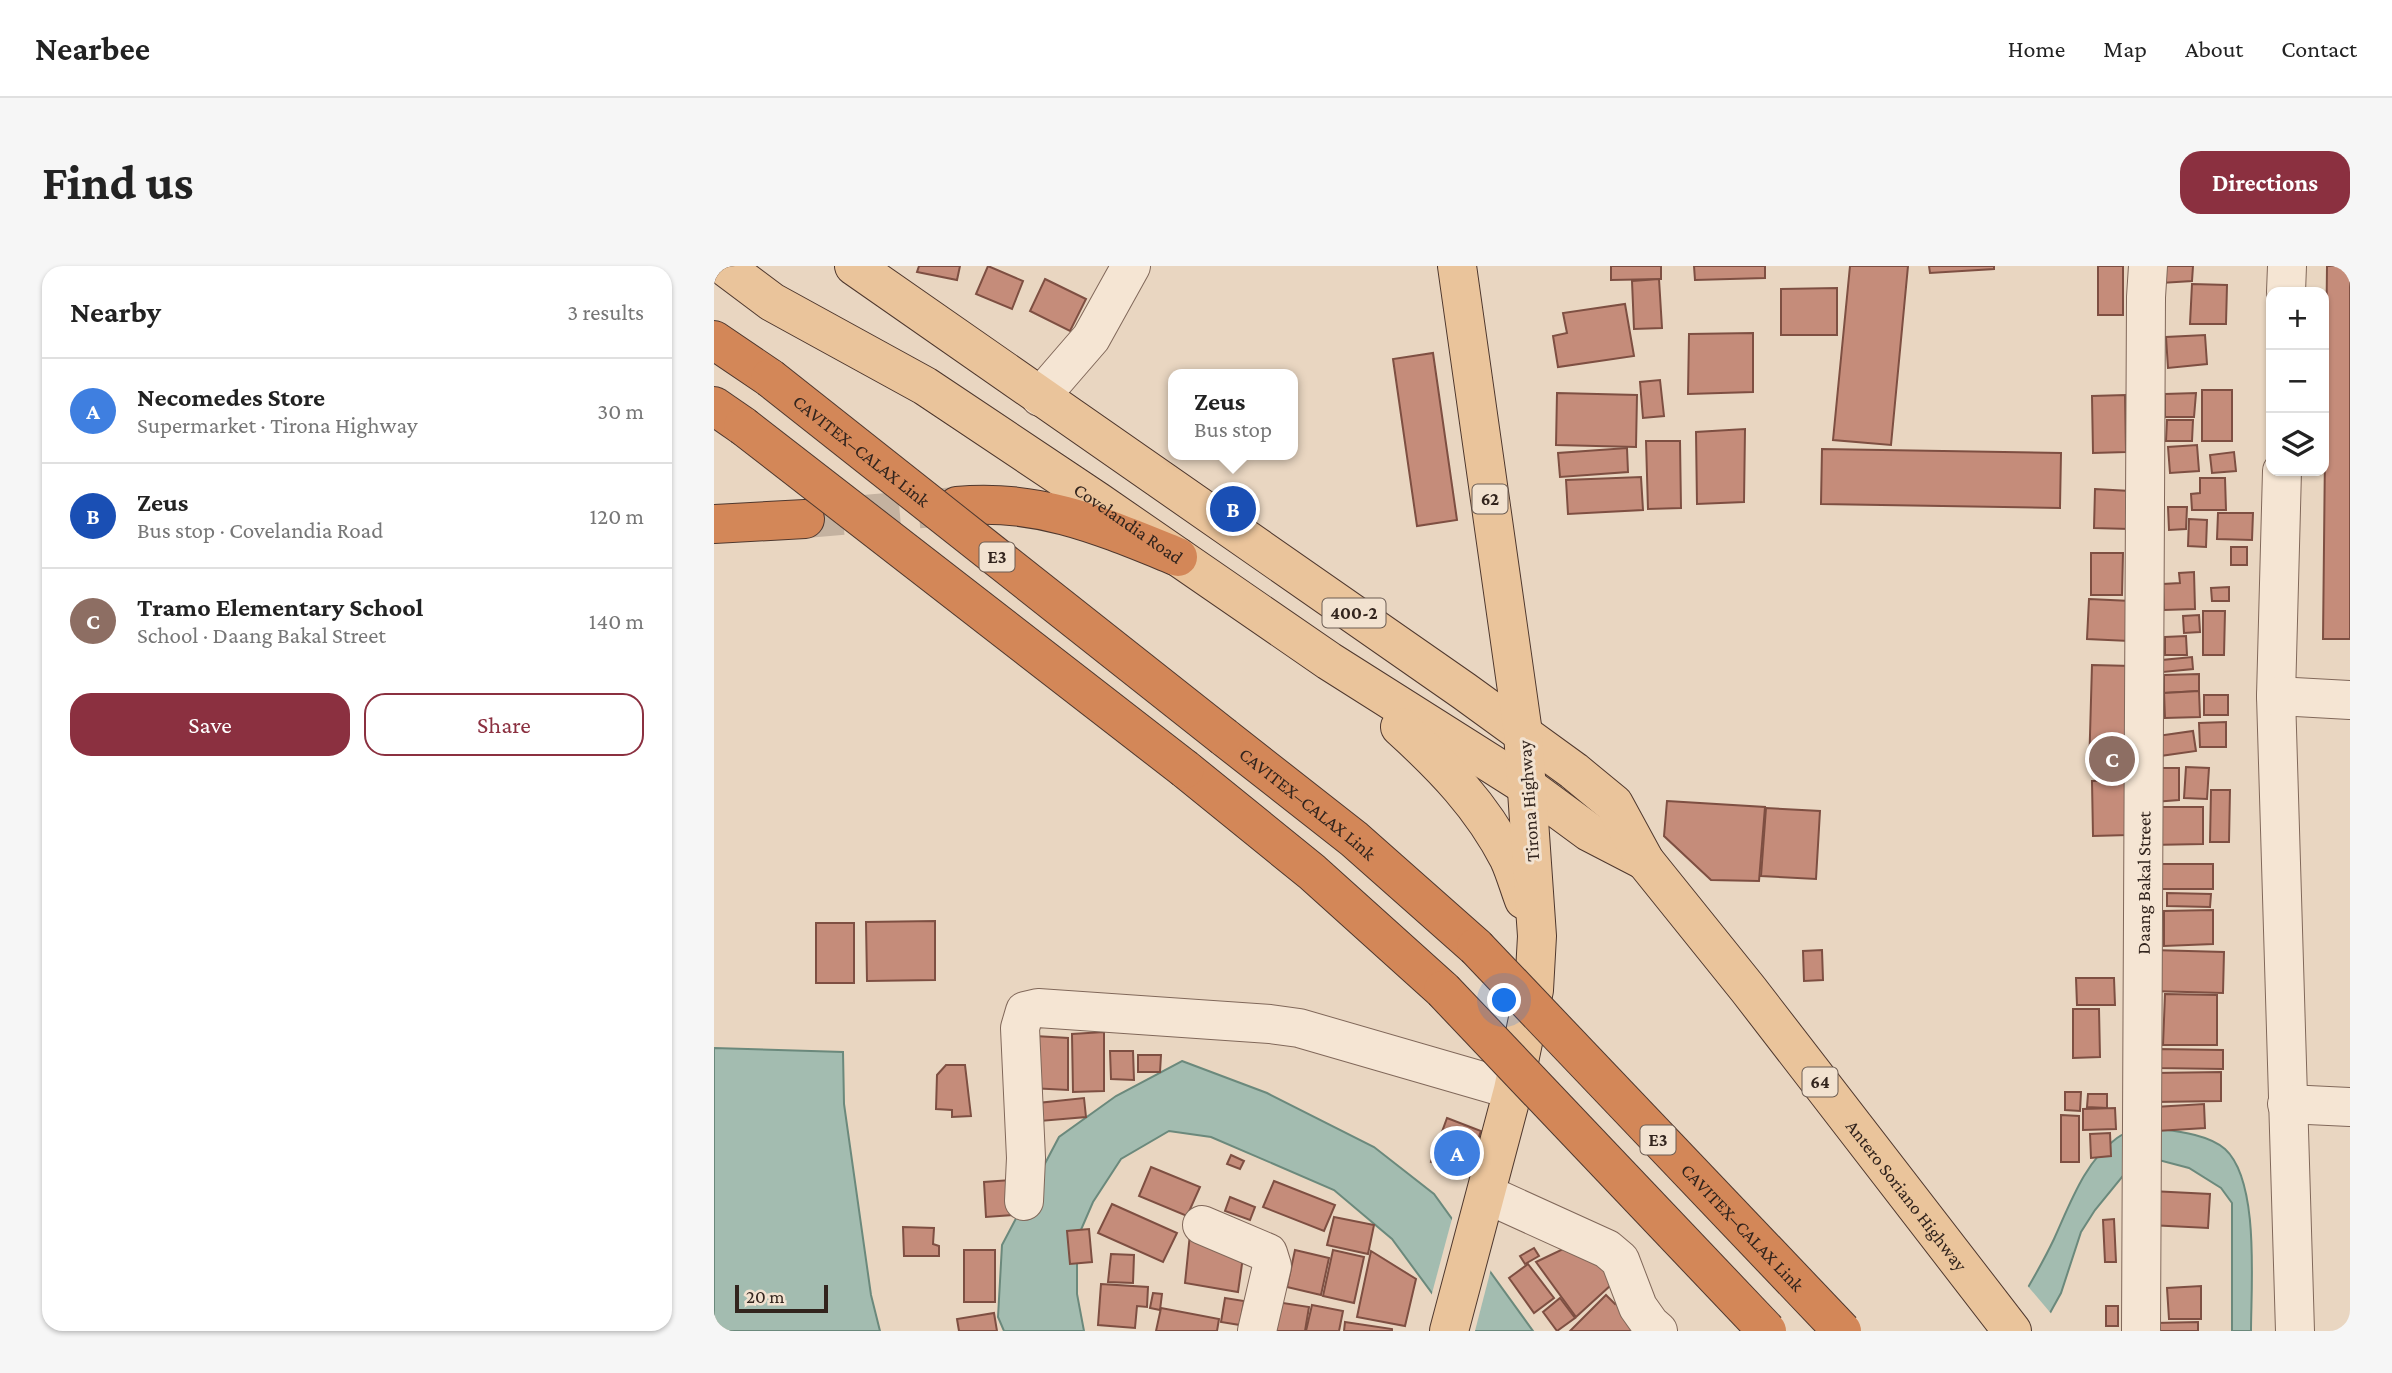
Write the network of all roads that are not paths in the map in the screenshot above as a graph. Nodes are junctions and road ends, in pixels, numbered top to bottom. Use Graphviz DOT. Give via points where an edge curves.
graph roads {
  1 [pos="724,266"];
  2 [pos="854,266"];
  3 [pos="1131,266"];
  4 [pos="1457,266"];
  5 [pos="2148,266"];
  6 [pos="2287,266"];
  7 [pos="2286,287"];
  8 [pos="714,340"];
  9 [pos="1040,397"];
  10 [pos="728,416"];
  11 [pos="2282,476"];
  12 [pos="957,506"];
  13 [pos="805,519"];
  14 [pos="714,524"];
  15 [pos="1178,557"];
  16 [pos="1329,661"];
  17 [pos="2276,696"];
  18 [pos="2350,700"];
  19 [pos="1523,733"];
  20 [pos="1528,787"];
  21 [pos="1645,861"];
  22 [pos="1536,936"];
  23 [pos="1513,1090"];
  24 [pos="2287,1104"];
  25 [pos="2350,1107"];
  26 [pos="1024,1201"];
  27 [pos="1485,1201"];
  28 [pos="1202,1224"];
  29 [pos="2002,1318"];
  30 [pos="1257,1331"];
  31 [pos="1449,1331"];
  32 [pos="1658,1331"];
  33 [pos="1768,1331"];
  34 [pos="1842,1331"];
  35 [pos="2141,1331"];
  36 [pos="2295,1331"];
  1 -- 15 [label="main road, Covelandia Road / 400-2" via="772,302 925,386"];
  2 -- 9 [label="main road, 400-2"];
  3 -- 9 [label="street" via="1091,338"];
  4 -- 19 [label="main road, Tirona Highway / 62"];
  5 -- 35 [label="street, Daang Bakal Street"];
  6 -- 7 [label="street"];
  8 -- 34 [label="highway, CAVITEX–CALAX Link / E3, bridge" via="769,378 1354,839 1476,947"];
  9 -- 19 [label="main road, 400-2"];
  10 -- 33 [label="highway, bridge" via="1185,769 1311,872 1443,990"];
  11 -- 17 [label="street"];
  12 -- 15 [label="highway" via="1012,504 1040,509 1092,523"];
  13 -- 14 [label="highway"];
  15 -- 16 [label="main road, Covelandia Road / 400-2"];
  16 -- 20 [label="main road, Covelandia Road / 400-2"];
  16 -- 22 [label="main road, 400-2" via="1472,799 1509,860"];
  17 -- 18 [label="street"];
  17 -- 24 [label="street"];
  19 -- 20 [label="main road, Tirona Highway / 62"];
  19 -- 21 [label="main road, Antero Soriano Highway / 64" via="1614,804"];
  20 -- 21 [label="main road, Antero Soriano Highway / 64" via="1589,832"];
  20 -- 22 [label="main road, Tirona Highway / 62"];
  21 -- 29 [label="main road, Antero Soriano Highway / 64"];
  22 -- 23 [label="main road, Tirona Highway / 62" via="1534,990"];
  23 -- 26 [label="street" via="1299,1028 1038,1008 1025,1011 1020,1028"];
  23 -- 27 [label="main road, Tirona Highway / 62"];
  24 -- 25 [label="street"];
  24 -- 36 [label="street"];
  27 -- 31 [label="main road, Tirona Highway / 62"];
  27 -- 32 [label="street" via="1607,1249 1620,1260 1638,1307"];
  28 -- 30 [label="street" via="1268,1253 1272,1266"];
}
